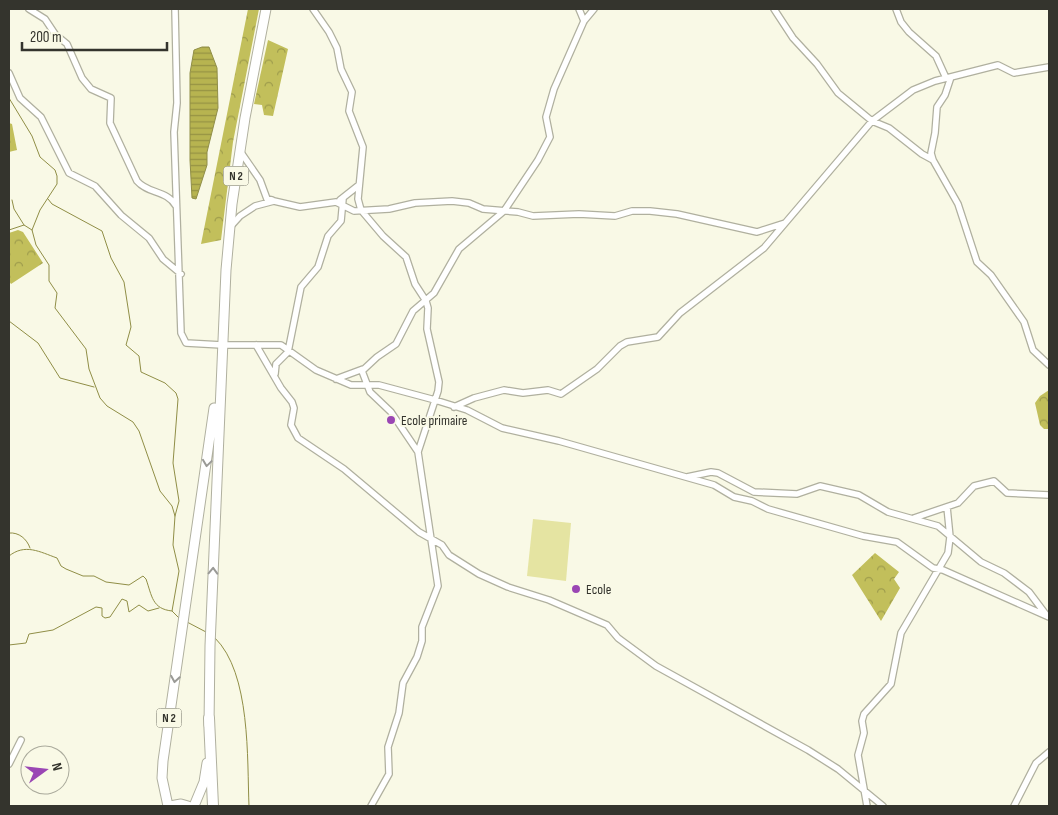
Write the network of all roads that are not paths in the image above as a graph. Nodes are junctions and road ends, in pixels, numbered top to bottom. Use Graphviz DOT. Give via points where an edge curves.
graph roads {
  1 [pos="29,9"];
  2 [pos="175,9"];
  3 [pos="266,9"];
  4 [pos="313,9"];
  5 [pos="580,9"];
  6 [pos="594,9"];
  7 [pos="774,9"];
  8 [pos="896,9"];
  9 [pos="584,22"];
  10 [pos="1049,67"];
  11 [pos="9,74"];
  12 [pos="949,77"];
  13 [pos="872,120"];
  14 [pos="240,150"];
  15 [pos="933,160"];
  16 [pos="359,185"];
  17 [pos="343,199"];
  18 [pos="274,201"];
  19 [pos="336,202"];
  20 [pos="343,206"];
  21 [pos="177,208"];
  22 [pos="361,210"];
  23 [pos="504,211"];
  24 [pos="785,223"];
  25 [pos="230,227"];
  26 [pos="181,274"];
  27 [pos="426,301"];
  28 [pos="256,344"];
  29 [pos="222,345"];
  30 [pos="288,350"];
  31 [pos="1049,365"];
  32 [pos="363,369"];
  33 [pos="276,379"];
  34 [pos="336,379"];
  35 [pos="367,386"];
  36 [pos="435,400"];
  37 [pos="454,407"];
  38 [pos="418,452"];
  39 [pos="685,478"];
  40 [pos="1049,495"];
  41 [pos="947,508"];
  42 [pos="914,518"];
  43 [pos="950,537"];
  44 [pos="432,540"];
  45 [pos="939,569"];
  46 [pos="1048,617"];
  47 [pos="209,718"];
  48 [pos="21,740"];
  49 [pos="1049,752"];
  50 [pos="9,764"];
  51 [pos="863,790"];
  52 [pos="169,806"];
  53 [pos="188,806"];
  54 [pos="194,806"];
  55 [pos="213,806"];
  56 [pos="371,806"];
  57 [pos="867,806"];
  58 [pos="883,806"];
  59 [pos="1014,806"];
  1 -- 21 [label="street" via="45,19 54,34 67,44 82,78 91,89 111,98 110,123 137,181 144,188 168,196"];
  2 -- 21 [label="street"];
  3 -- 14 [label="main road, N 2"];
  4 -- 16 [label="street" via="337,48 341,69 352,92 349,111 363,147"];
  5 -- 9 [label="street"];
  6 -- 9 [label="street"];
  7 -- 13 [label="street" via="838,93"];
  8 -- 12 [label="street" via="901,22 936,56"];
  9 -- 23 [label="street" via="554,89 546,117 550,133 548,143"];
  10 -- 12 [label="street" via="1014,73 998,65"];
  11 -- 26 [label="street" via="20,98 41,117 69,173 95,186"];
  12 -- 13 [label="street" via="913,90"];
  12 -- 15 [label="street" via="946,95 937,108 930,153"];
  13 -- 15 [label="street" via="889,128"];
  13 -- 24 [label="street"];
  14 -- 18 [label="street" via="260,180 267,199"];
  14 -- 25 [label="main road, N 2"];
  15 -- 31 [label="street" via="958,204 978,262 1024,322 1033,350"];
  16 -- 17 [label="street"];
  16 -- 22 [label="street"];
  17 -- 19 [label="street"];
  17 -- 20 [label="street"];
  18 -- 19 [label="street" via="300,207"];
  18 -- 25 [label="street" via="250,209"];
  19 -- 20 [label="street"];
  20 -- 22 [label="street"];
  20 -- 30 [label="street" via="341,221 328,236 318,267 301,287"];
  21 -- 26 [label="street"];
  22 -- 23 [label="street" via="452,201"];
  22 -- 27 [label="street" via="406,257 414,284"];
  23 -- 24 [label="street" via="533,216 615,216 632,211 650,211 757,232"];
  23 -- 27 [label="street" via="459,250"];
  24 -- 37 [label="street" via="764,248 680,313 661,334 620,346 567,392 504,390"];
  25 -- 29 [label="main road, N 2"];
  26 -- 29 [label="street" via="183,338 191,345"];
  27 -- 32 [label="street" via="413,311 396,344"];
  27 -- 36 [label="street" via="426,329 439,382"];
  28 -- 29 [label="street"];
  28 -- 30 [label="street" via="281,345"];
  28 -- 33 [label="street"];
  47 -- 29 [label="main road, N 2, one-way"];
  29 -- 52 [label="main road, N 2, one-way" via="162,771"];
  30 -- 33 [label="street" via="274,368"];
  30 -- 34 [label="street" via="311,367"];
  32 -- 34 [label="street"];
  32 -- 35 [label="street"];
  33 -- 44 [label="street" via="292,402 291,425 298,438 344,469"];
  34 -- 35 [label="street" via="351,385"];
  35 -- 36 [label="street" via="379,385"];
  35 -- 38 [label="street" via="395,418"];
  36 -- 37 [label="street"];
  36 -- 38 [label="street"];
  37 -- 39 [label="street" via="502,428 559,440"];
  38 -- 44 [label="street"];
  39 -- 42 [label="street" via="718,473 754,492 797,494 820,486 859,495 888,512"];
  39 -- 45 [label="street" via="714,485 734,497 768,509 863,536 897,542"];
  40 -- 41 [label="street" via="1007,493 994,481 974,486 962,500"];
  41 -- 42 [label="street"];
  41 -- 43 [label="street"];
  42 -- 43 [label="street" via="938,526"];
  43 -- 45 [label="street" via="948,553"];
  43 -- 46 [label="street" via="981,562 1004,572 1029,592"];
  44 -- 51 [label="street" via="442,545 455,560 479,574 607,625 618,638 656,666 808,750"];
  44 -- 56 [label="street" via="438,586 422,627 418,657 403,684 399,713 388,747 389,774"];
  45 -- 46 [label="street"];
  45 -- 51 [label="street" via="901,633 891,684 864,714 864,733 858,755"];
  47 -- 54 [label="main road, N 2" via="207,773"];
  47 -- 55 [label="highway"];
  48 -- 50 [label="street"];
  49 -- 59 [label="street" via="1036,763"];
  51 -- 57 [label="street"];
  51 -- 58 [label="street"];
  52 -- 53 [label="main road"];
}
